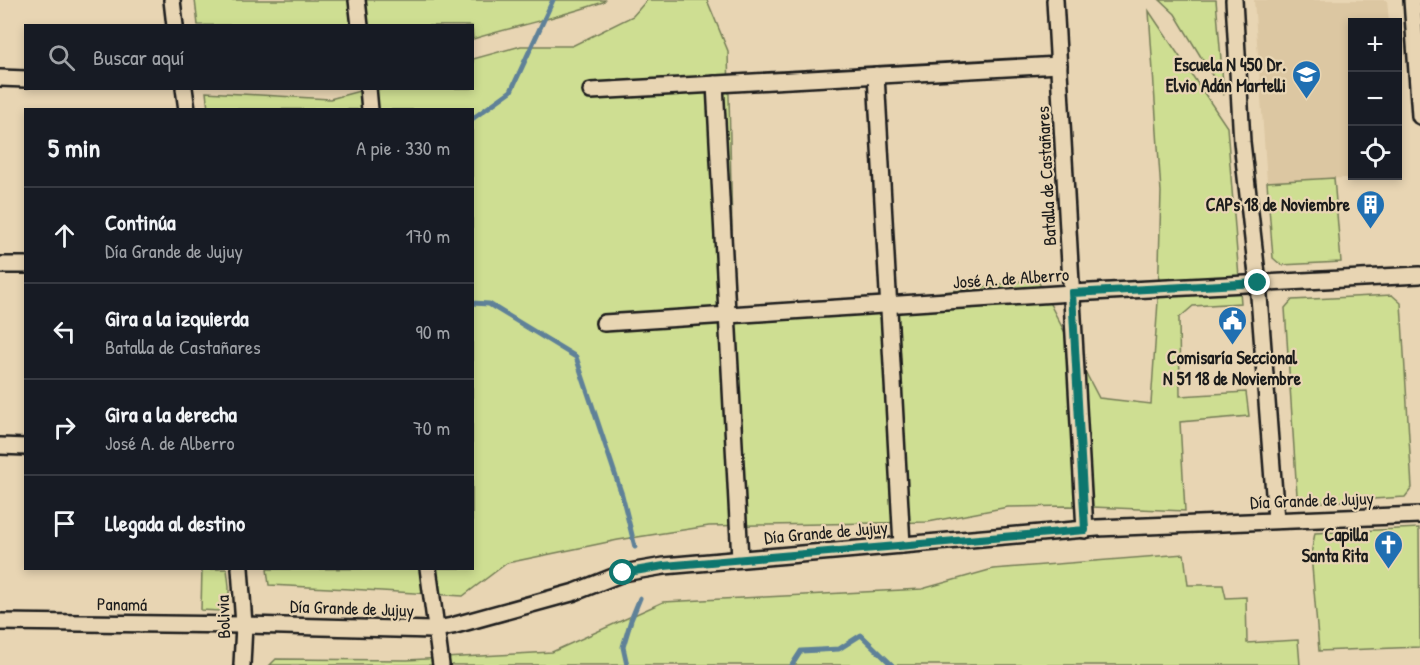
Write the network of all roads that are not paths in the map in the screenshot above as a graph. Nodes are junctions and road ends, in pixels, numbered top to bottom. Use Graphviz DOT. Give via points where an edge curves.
graph roads {
  1 [pos="172,0"];
  2 [pos="357,0"];
  3 [pos="1055,0"];
  4 [pos="1234,0"];
  5 [pos="1412,0"];
  6 [pos="175,24"];
  7 [pos="360,24"];
  8 [pos="1418,34"];
  9 [pos="1059,65"];
  10 [pos="876,75"];
  11 [pos="0,78"];
  12 [pos="24,78"];
  13 [pos="715,84"];
  14 [pos="184,90"];
  15 [pos="368,90"];
  16 [pos="591,90"];
  17 [pos="187,108"];
  18 [pos="370,108"];
  19 [pos="1420,116"];
  20 [pos="0,265"];
  21 [pos="24,265"];
  22 [pos="1420,275"];
  23 [pos="1258,283"];
  24 [pos="1072,293"];
  25 [pos="889,305"];
  26 [pos="727,315"];
  27 [pos="604,323"];
  28 [pos="0,446"];
  29 [pos="24,447"];
  30 [pos="1420,515"];
  31 [pos="1276,520"];
  32 [pos="1085,530"];
  33 [pos="902,545"];
  34 [pos="740,559"];
  35 [pos="240,570"];
  36 [pos="428,570"];
  37 [pos="0,622"];
  38 [pos="244,625"];
  39 [pos="436,629"];
  40 [pos="242,665"];
  41 [pos="441,665"];
  1 -- 6 [label="street"];
  2 -- 7 [label="street"];
  3 -- 9 [label="street, Batalla de Castañares"];
  4 -- 23 [label="street" via="1242,142"];
  5 -- 8 [label="street"];
  8 -- 19 [label="street"];
  9 -- 10 [label="street"];
  9 -- 24 [label="street, Batalla de Castañares"];
  10 -- 13 [label="street"];
  10 -- 25 [label="street"];
  11 -- 12 [label="street"];
  13 -- 16 [label="street"];
  13 -- 26 [label="street"];
  14 -- 17 [label="street"];
  15 -- 18 [label="street"];
  20 -- 21 [label="street"];
  22 -- 23 [label="street, José A. de Alberro"];
  23 -- 24 [label="street, José A. de Alberro"];
  23 -- 31 [label="street"];
  24 -- 25 [label="street, José A. de Alberro"];
  24 -- 32 [label="street, Batalla de Castañares"];
  25 -- 26 [label="street, José A. de Alberro"];
  25 -- 33 [label="street"];
  26 -- 27 [label="street, José A. de Alberro"];
  26 -- 34 [label="street"];
  28 -- 29 [label="street"];
  30 -- 31 [label="street, Día Grande de Jujuy"];
  31 -- 32 [label="street, Día Grande de Jujuy"];
  32 -- 33 [label="street, Día Grande de Jujuy"];
  33 -- 34 [label="street, Día Grande de Jujuy"];
  34 -- 39 [label="street, Día Grande de Jujuy" via="623,573 575,592"];
  35 -- 38 [label="street, Bolivia"];
  36 -- 39 [label="street"];
  37 -- 38 [label="street, Panamá"];
  38 -- 39 [label="street, Día Grande de Jujuy"];
  38 -- 40 [label="street, Bolivia"];
  39 -- 41 [label="street"];
}
